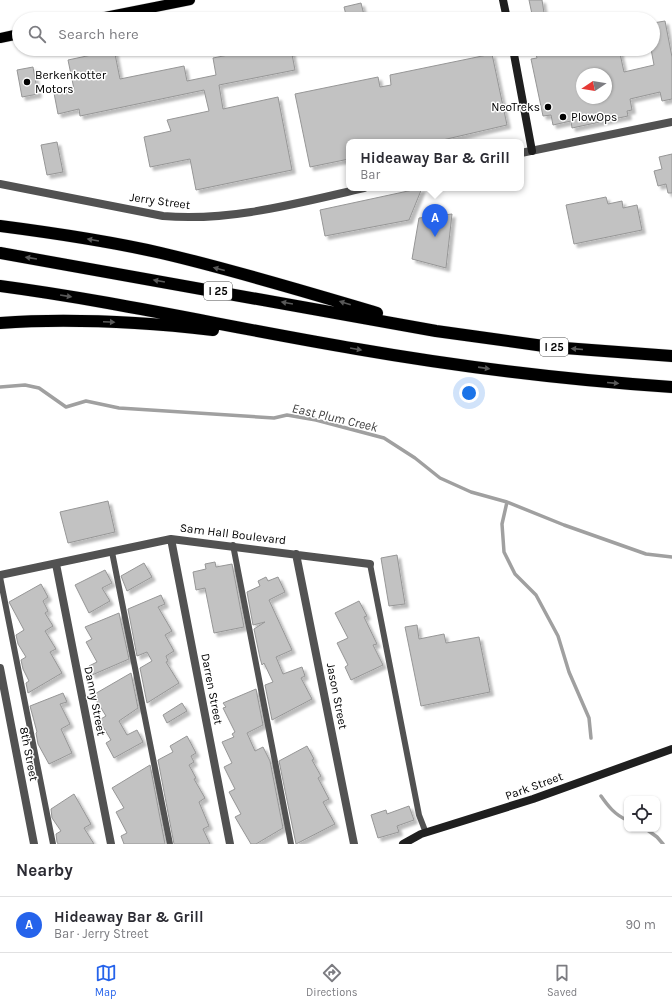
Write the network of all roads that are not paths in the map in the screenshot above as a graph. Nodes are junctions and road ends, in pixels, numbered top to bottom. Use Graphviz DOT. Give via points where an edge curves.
graph roads {
  1 [pos="189,0"];
  2 [pos="503,0"];
  3 [pos="129,12"];
  4 [pos="506,12"];
  5 [pos="12,35"];
  6 [pos="0,38"];
  7 [pos="513,56"];
  8 [pos="672,122"];
  9 [pos="532,151"];
  10 [pos="524,152"];
  11 [pos="0,184"];
  12 [pos="349,191"];
  13 [pos="0,226"];
  14 [pos="0,253"];
  15 [pos="0,286"];
  16 [pos="0,323"];
  17 [pos="436,331"];
  18 [pos="304,339"];
  19 [pos="672,356"];
  20 [pos="672,387"];
  21 [pos="171,539"];
  22 [pos="233,546"];
  23 [pos="112,552"];
  24 [pos="296,554"];
  25 [pos="56,564"];
  26 [pos="370,564"];
  27 [pos="0,576"];
  28 [pos="0,668"];
  29 [pos="672,749"];
  30 [pos="426,833"];
  31 [pos="34,844"];
  32 [pos="53,844"];
  33 [pos="111,844"];
  34 [pos="170,844"];
  35 [pos="230,844"];
  36 [pos="291,844"];
  37 [pos="354,844"];
  38 [pos="403,844"];
  1 -- 3 [label="main road"];
  2 -- 4 [label="street"];
  5 -- 6 [label="main road"];
  7 -- 9 [label="street"];
  8 -- 9 [label="street"];
  9 -- 10 [label="street"];
  11 -- 12 [label="street, Jerry Street" via="163,216 187,218 237,214"];
  17 -- 13 [label="highway, one-way" via="161,253 50,232"];
  17 -- 14 [label="highway, I 25, one-way"];
  15 -- 18 [label="highway, one-way" via="96,300"];
  16 -- 18 [label="highway, one-way" via="58,320 142,324"];
  19 -- 17 [label="highway, I 25, one-way" via="551,347"];
  18 -- 20 [label="highway, one-way" via="533,376"];
  21 -- 22 [label="street, Sam Hall Boulevard"];
  21 -- 23 [label="street, Sam Hall Boulevard"];
  21 -- 35 [label="street, Darren Street"];
  22 -- 24 [label="street, Sam Hall Boulevard"];
  22 -- 36 [label="lane"];
  23 -- 25 [label="street, Sam Hall Boulevard"];
  23 -- 34 [label="lane"];
  24 -- 26 [label="street, Sam Hall Boulevard"];
  24 -- 37 [label="street, Jason Street"];
  25 -- 27 [label="street, Sam Hall Boulevard"];
  25 -- 33 [label="street, Danny Street"];
  26 -- 30 [label="lane" via="419,815"];
  27 -- 32 [label="lane"];
  28 -- 31 [label="street, 8th Street"];
  29 -- 30 [label="street, Park Street" via="533,800"];
  30 -- 38 [label="street, Park Street"];
}
